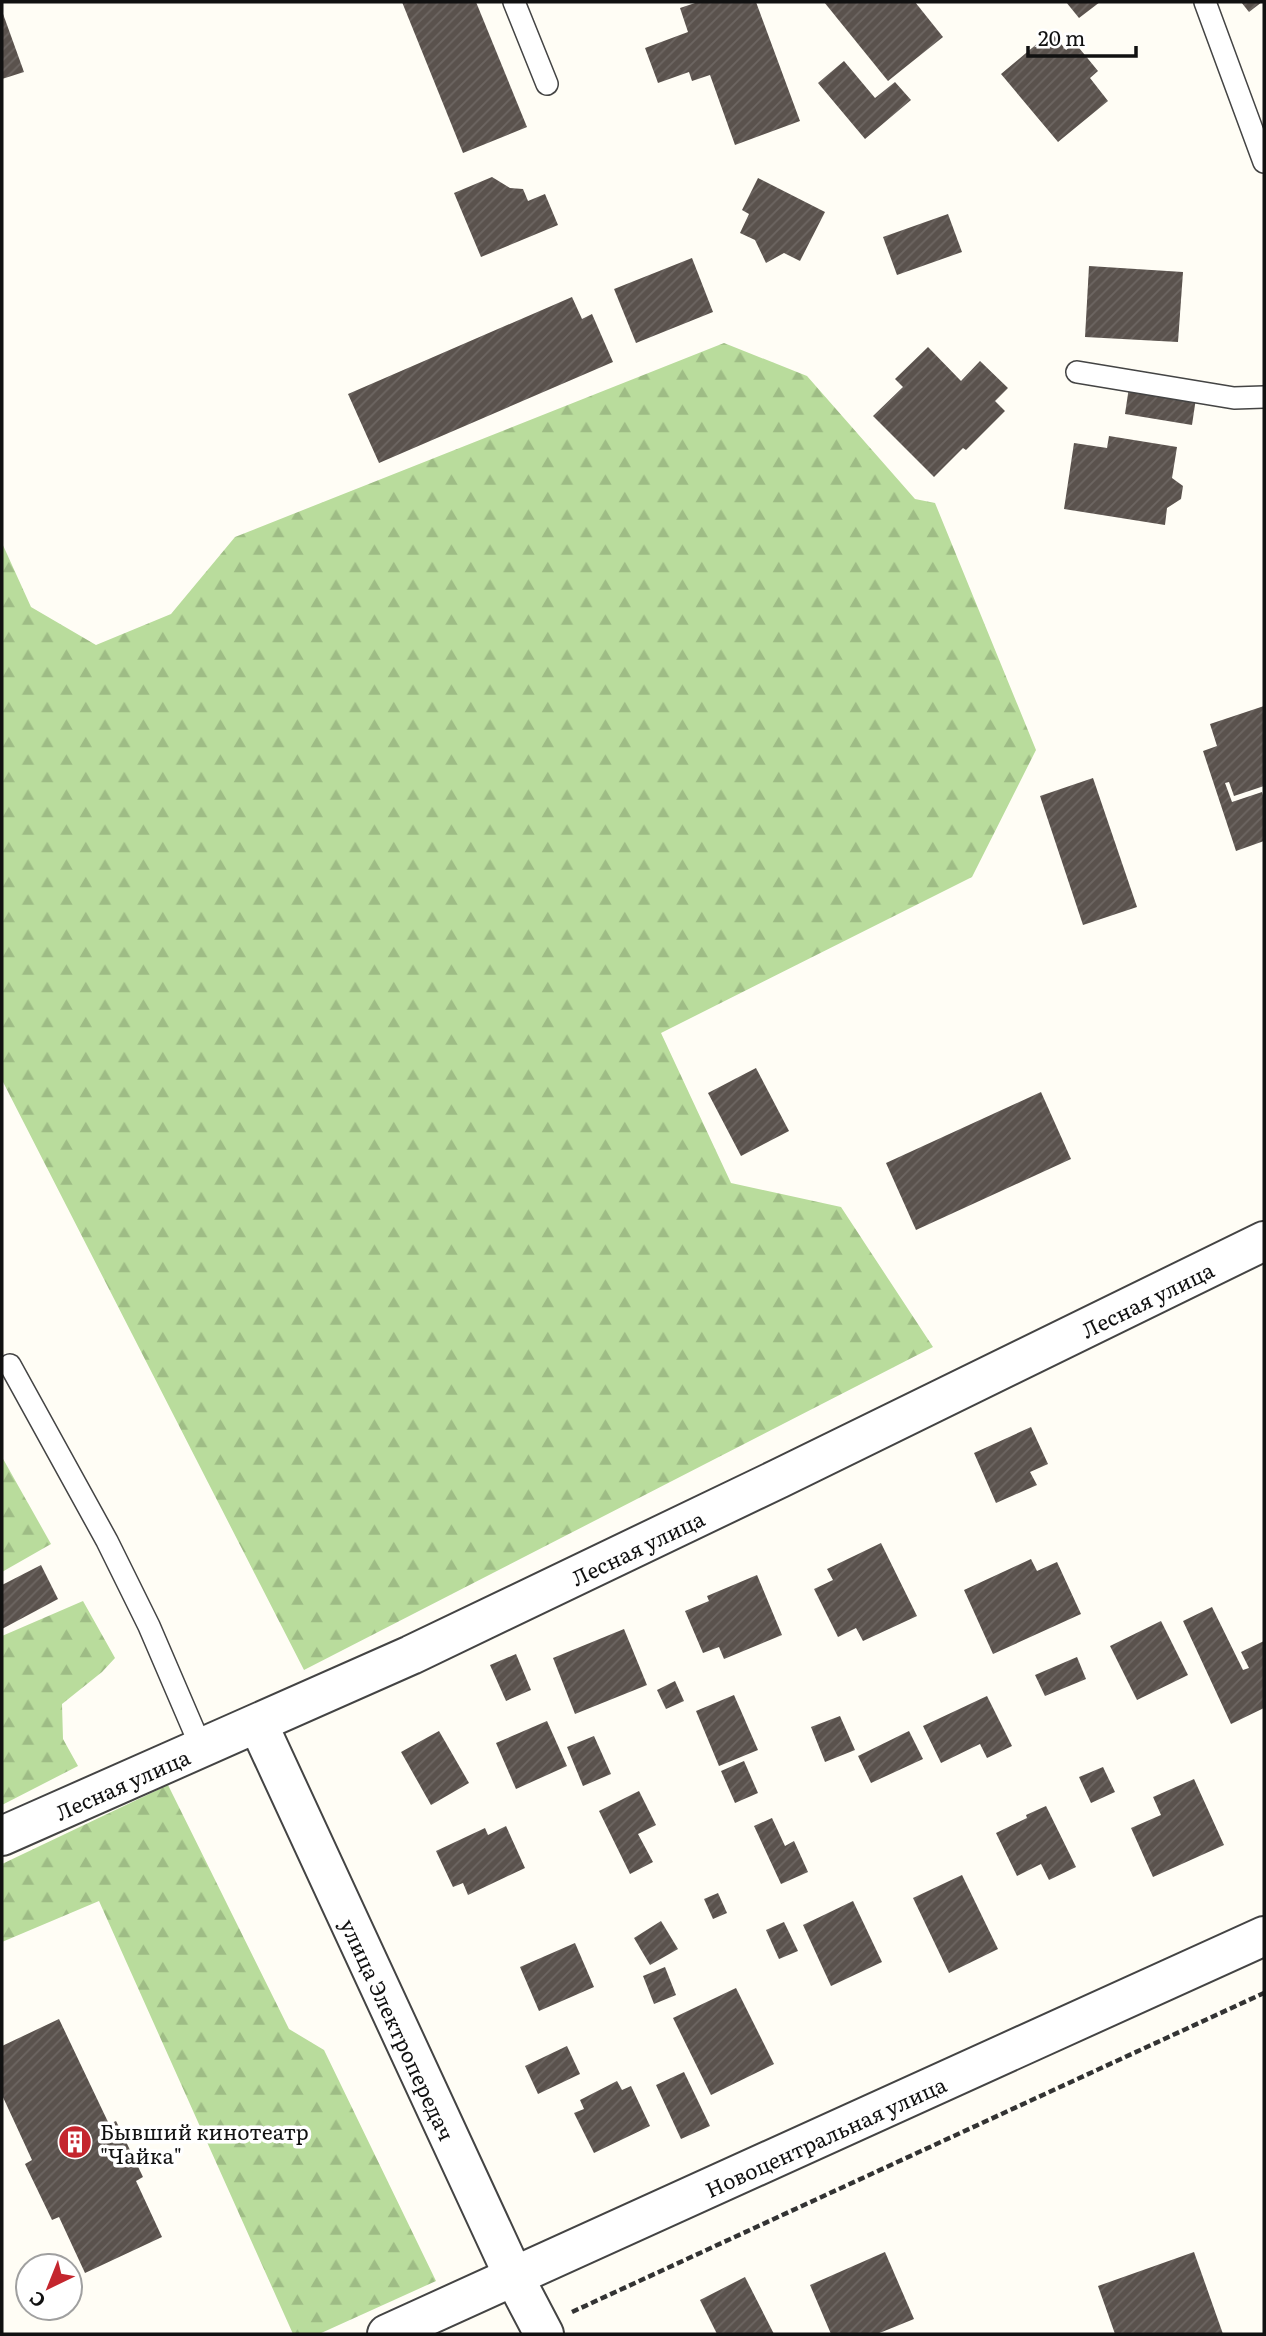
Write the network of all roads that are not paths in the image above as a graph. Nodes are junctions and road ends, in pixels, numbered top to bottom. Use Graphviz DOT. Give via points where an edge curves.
graph roads {
  1 [pos="514,2"];
  2 [pos="1205,2"];
  3 [pos="547,84"];
  4 [pos="1264,162"];
  5 [pos="1077,372"];
  6 [pos="1264,397"];
  7 [pos="1264,1241"];
  8 [pos="10,1365"];
  9 [pos="258,1724"];
  10 [pos="201,1748"];
  11 [pos="2,1836"];
  12 [pos="1264,1936"];
  13 [pos="514,2277"];
  14 [pos="542,2331"];
  15 [pos="387,2334"];
  1 -- 3 [label="lane"];
  2 -- 4 [label="lane"];
  5 -- 6 [label="lane" via="1234,398"];
  7 -- 9 [label="street, Лесная улица" via="780,1478"];
  8 -- 10 [label="lane" via="107,1541"];
  9 -- 10 [label="street, Лесная улица"];
  9 -- 13 [label="street, улица Электропередач"];
  10 -- 11 [label="street, Лесная улица"];
  12 -- 13 [label="street, Новоцентральная улица"];
  13 -- 14 [label="street, улица Электропередач"];
  13 -- 15 [label="street, Новоцентральная улица"];
}
